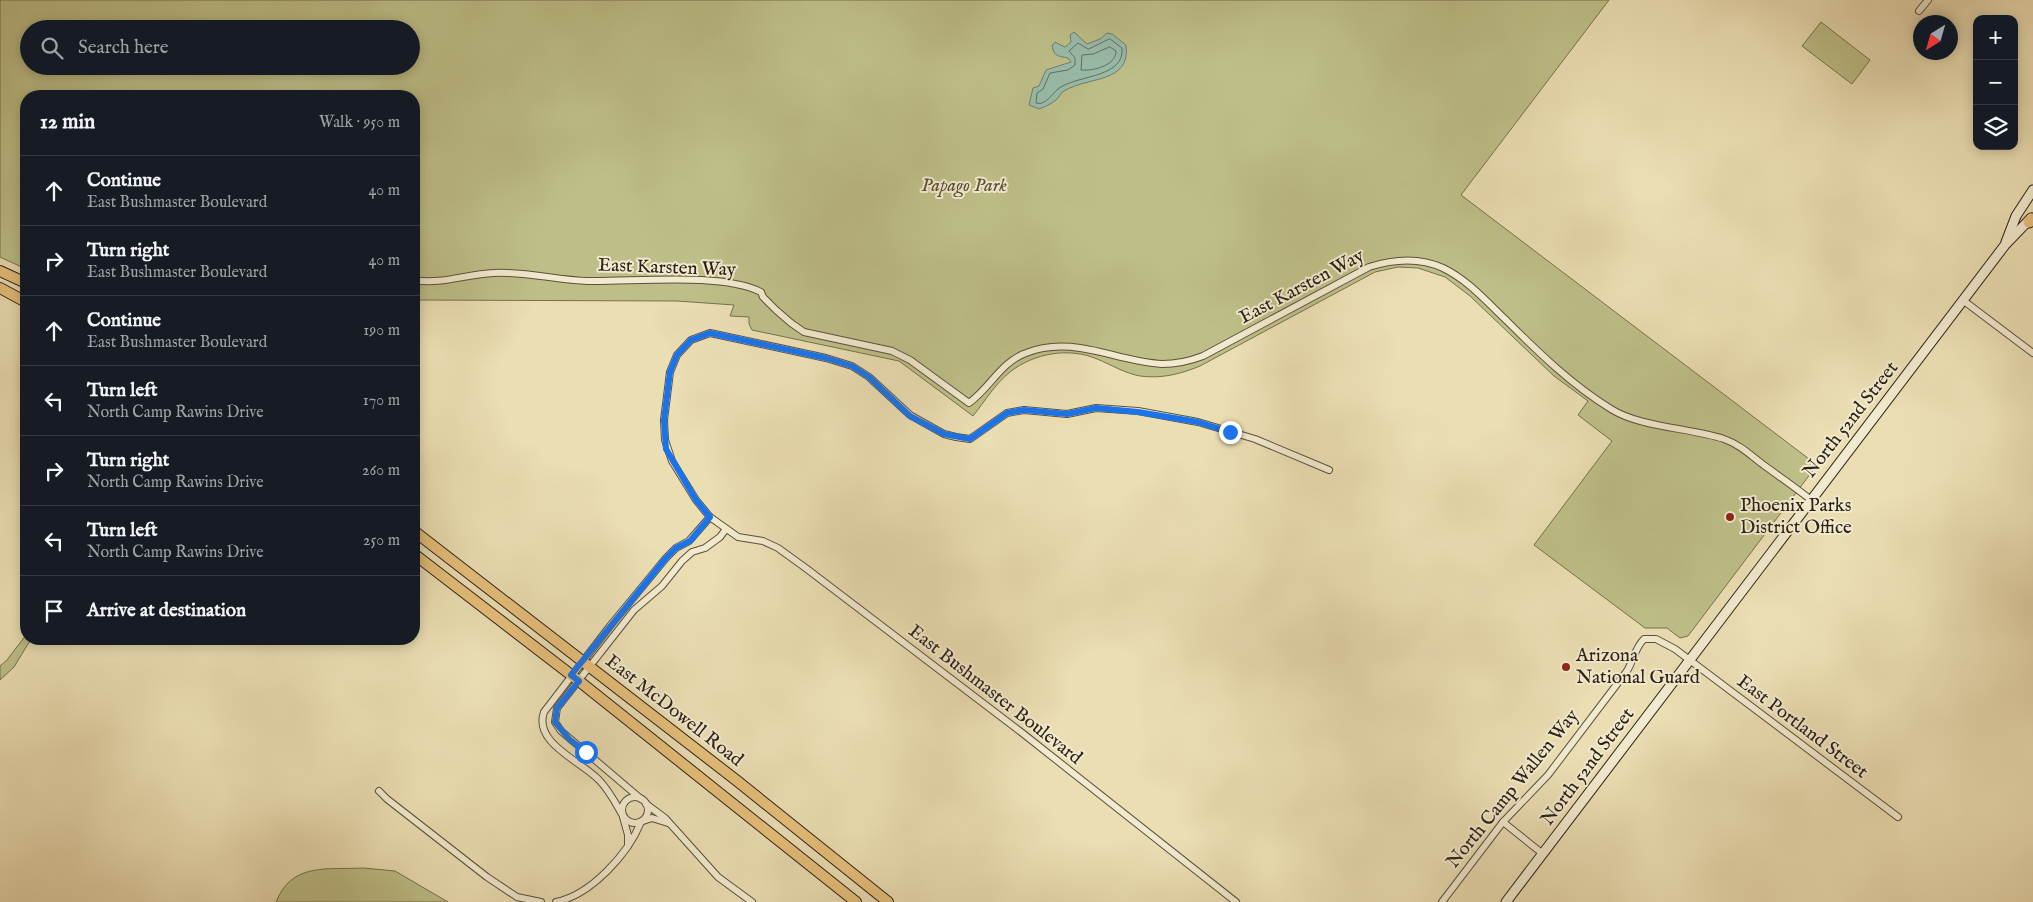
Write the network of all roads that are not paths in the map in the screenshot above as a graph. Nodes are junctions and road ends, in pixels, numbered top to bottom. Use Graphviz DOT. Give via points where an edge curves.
graph roads {
  1 [pos="1928,0"];
  2 [pos="1919,11"];
  3 [pos="2033,190"];
  4 [pos="2032,219"];
  5 [pos="2005,245"];
  6 [pos="0,270"];
  7 [pos="20,280"];
  8 [pos="420,280"];
  9 [pos="0,288"];
  10 [pos="20,299"];
  11 [pos="1964,301"];
  12 [pos="2033,353"];
  13 [pos="1329,470"];
  14 [pos="1811,500"];
  15 [pos="710,517"];
  16 [pos="726,529"];
  17 [pos="420,536"];
  18 [pos="420,559"];
  19 [pos="1689,660"];
  20 [pos="586,664"];
  21 [pos="575,678"];
  22 [pos="379,791"];
  23 [pos="644,801"];
  24 [pos="623,817"];
  25 [pos="1898,817"];
  26 [pos="642,822"];
  27 [pos="1502,822"];
  28 [pos="668,823"];
  29 [pos="628,846"];
  30 [pos="1543,854"];
  31 [pos="541,902"];
  32 [pos="556,902"];
  33 [pos="752,902"];
  34 [pos="856,902"];
  35 [pos="888,902"];
  36 [pos="1236,902"];
  37 [pos="1442,902"];
  38 [pos="1506,902"];
  1 -- 2 [label="street"];
  3 -- 5 [label="main road, North 52nd Street" via="2016,216"];
  4 -- 5 [label="main road, North 52nd Street"];
  5 -- 11 [label="main road, North 52nd Street"];
  6 -- 7 [label="main road"];
  8 -- 14 [label="street, East Karsten Way" via="493,272 589,281 675,281 751,287 761,292 776,310 804,332 885,349 910,360 969,403 1010,362 1025,353 1068,346 1152,363 1184,362 1204,356 1369,267 1390,261 1413,260 1434,264 1467,283 1560,371 1610,409 1621,415 1726,440 1744,449"];
  9 -- 10 [label="main road"];
  11 -- 12 [label="street"];
  11 -- 14 [label="main road, North 52nd Street"];
  13 -- 15 [label="street, East Bushmaster Boulevard" via="1255,439 1198,422 1096,408 1067,414 1024,410 1007,413 970,439 956,437 910,416 869,377 852,366 710,333 691,340 677,355 670,372 664,420 666,449 696,500"];
  14 -- 19 [label="main road, North 52nd Street"];
  15 -- 16 [label="street, East Bushmaster Boulevard"];
  15 -- 20 [label="street" via="690,541 666,558"];
  16 -- 20 [label="street" via="705,548 692,552 682,561"];
  16 -- 36 [label="street, East Bushmaster Boulevard" via="738,537 763,541 778,548 807,569 1029,738"];
  17 -- 20 [label="main road, East McDowell Road"];
  18 -- 21 [label="main road, East McDowell Road"];
  19 -- 25 [label="street, East Portland Street"];
  19 -- 27 [label="street, North Camp Wallen Way" via="1656,639 1644,639 1637,646 1633,662 1548,775"];
  19 -- 30 [label="main road, North 52nd Street"];
  20 -- 21 [label="street"];
  20 -- 21 [label="street"];
  20 -- 35 [label="main road, East McDowell Road"];
  21 -- 23 [label="street" via="557,708 555,722 570,740"];
  21 -- 24 [label="street" via="544,712 541,724 544,733 599,780"];
  21 -- 34 [label="main road, East McDowell Road"];
  22 -- 31 [label="street" via="487,877 517,897"];
  23 -- 24 [label="street" via="633,797 626,801 622,808"];
  23 -- 26 [label="street" via="647,816"];
  23 -- 28 [label="street"];
  24 -- 26 [label="street" via="633,824"];
  24 -- 29 [label="street"];
  26 -- 28 [label="street" via="652,818"];
  26 -- 29 [label="street"];
  27 -- 30 [label="street"];
  27 -- 37 [label="street, North Camp Wallen Way"];
  28 -- 33 [label="street" via="718,878"];
  29 -- 32 [label="street" via="580,894"];
  30 -- 38 [label="main road, North 52nd Street"];
}
